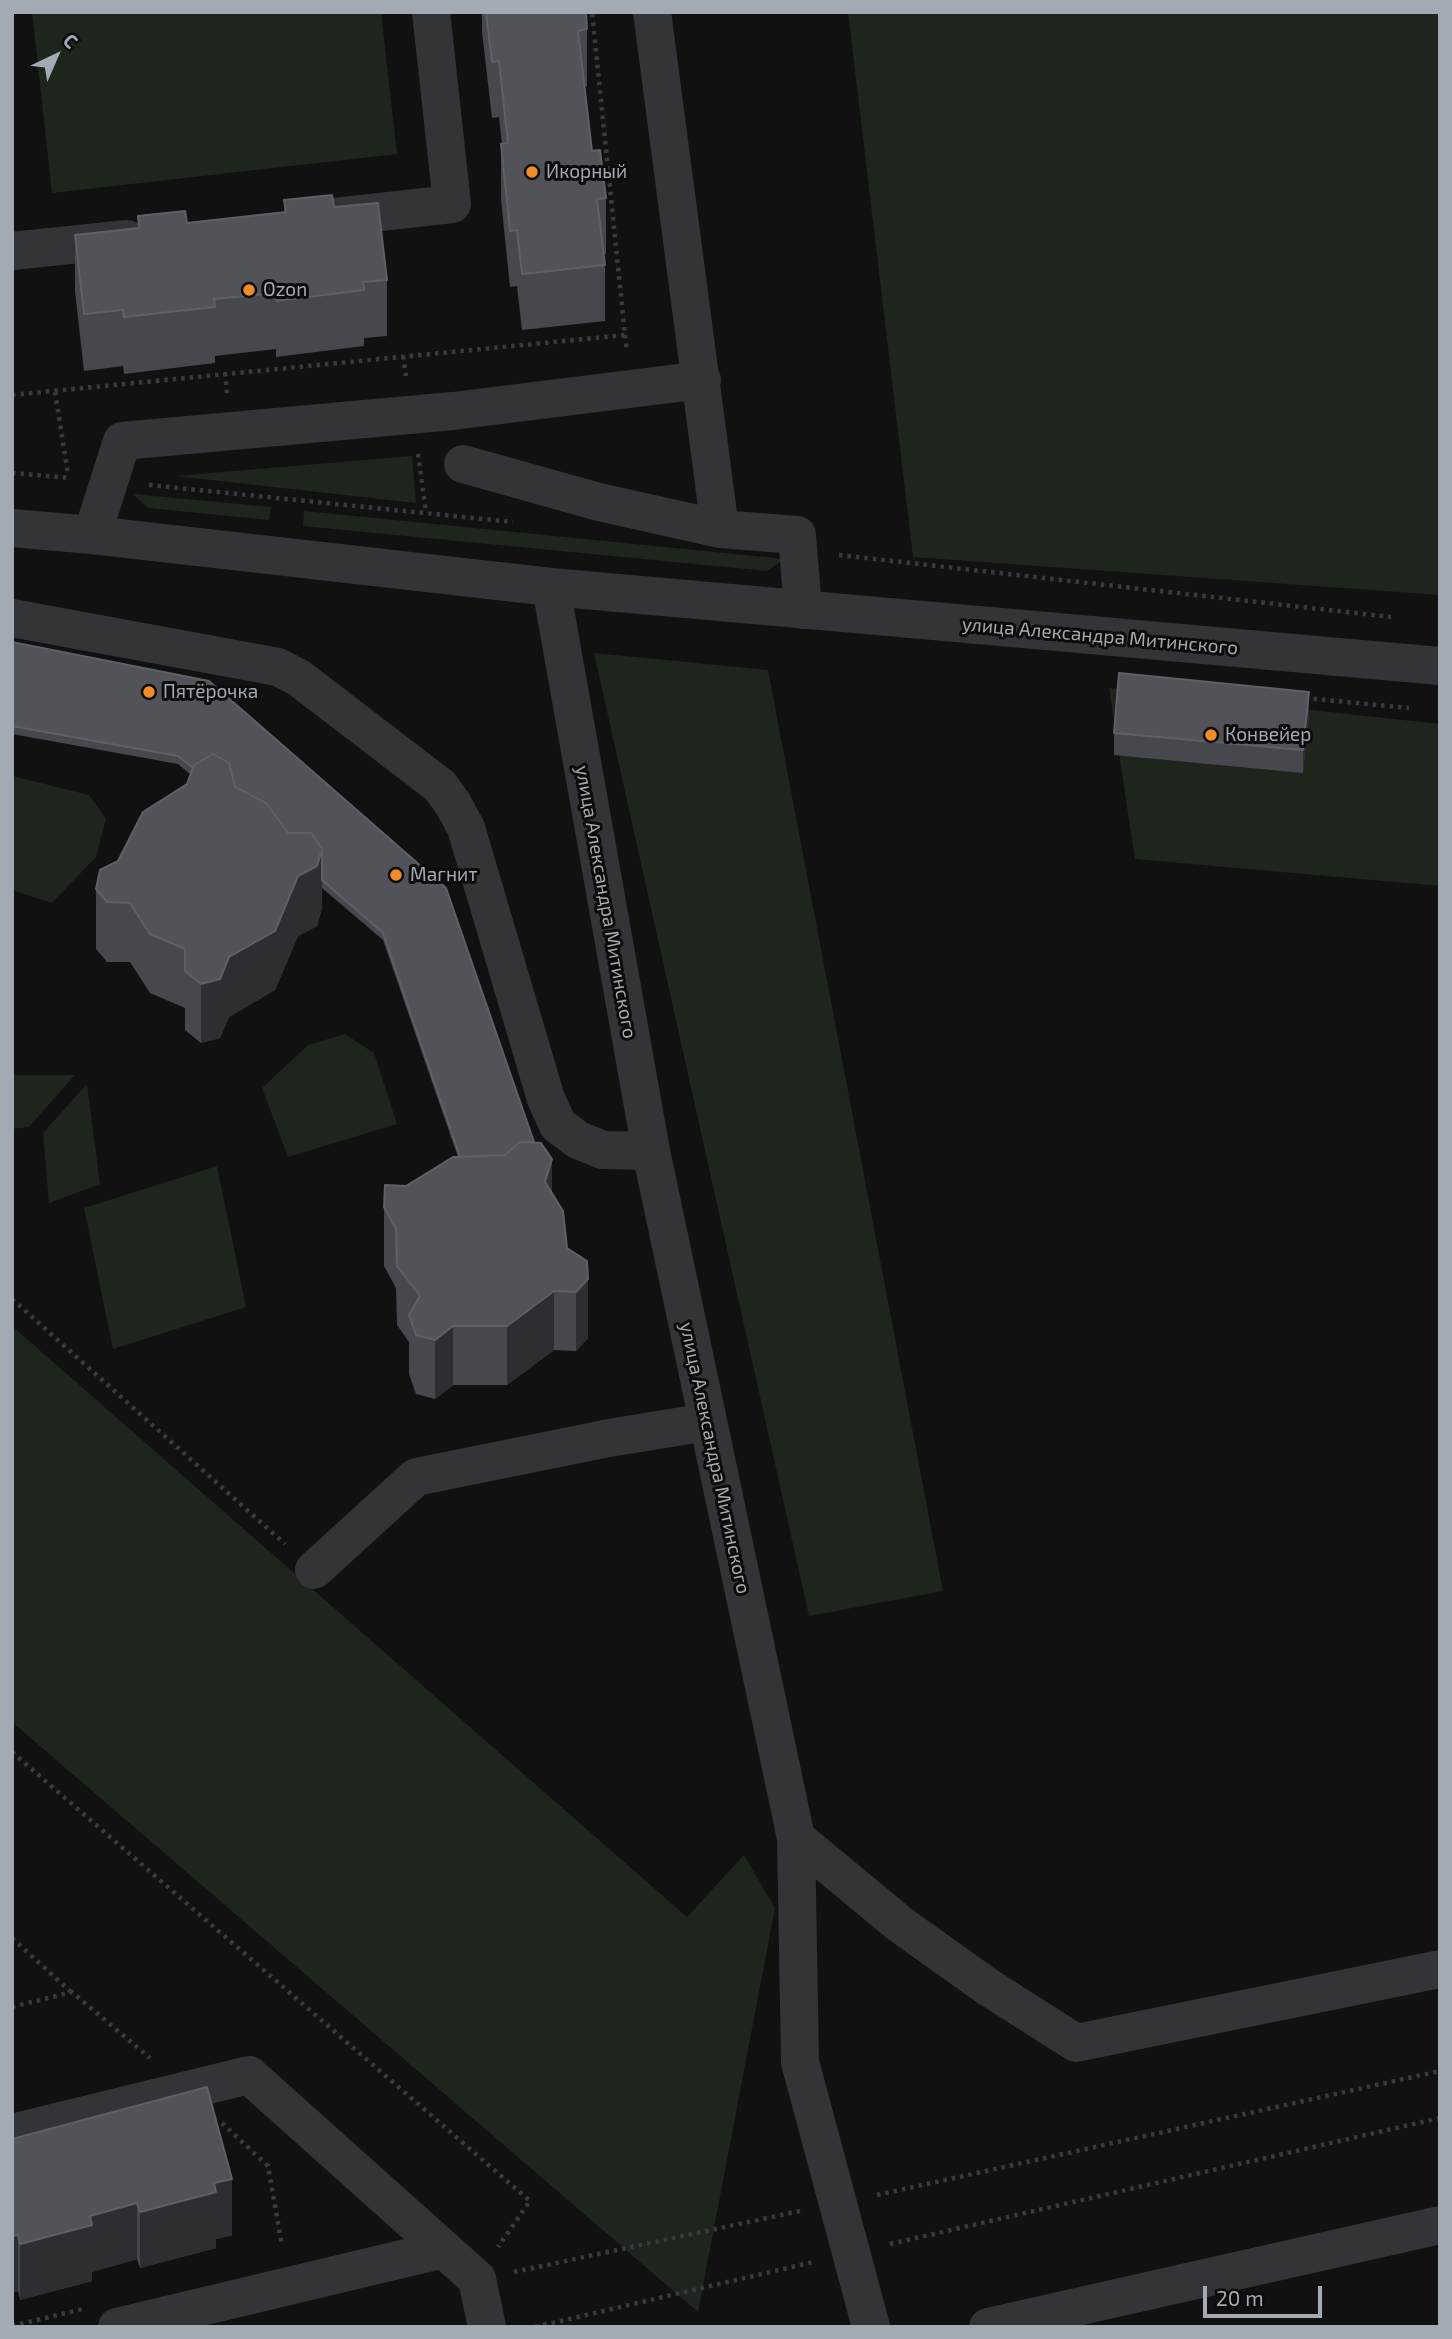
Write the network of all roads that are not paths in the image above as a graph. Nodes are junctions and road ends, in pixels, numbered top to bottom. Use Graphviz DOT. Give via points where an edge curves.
graph roads {
  1 [pos="431,12"];
  2 [pos="652,12"];
  3 [pos="287,222"];
  4 [pos="164,235"];
  5 [pos="12,251"];
  6 [pos="702,380"];
  7 [pos="463,464"];
  8 [pos="12,528"];
  9 [pos="720,529"];
  10 [pos="92,535"];
  11 [pos="551,587"];
  12 [pos="803,610"];
  13 [pos="12,618"];
  14 [pos="1440,666"];
  15 [pos="650,1151"];
  16 [pos="707,1422"];
  17 [pos="314,1570"];
  18 [pos="796,1838"];
  19 [pos="1440,1969"];
  20 [pos="12,2133"];
  21 [pos="1440,2225"];
  22 [pos="444,2249"];
  23 [pos="104,2317"];
  24 [pos="487,2327"];
  25 [pos="871,2327"];
  26 [pos="988,2327"];
  1 -- 3 [label="street" via="452,204"];
  2 -- 6 [label="street"];
  4 -- 5 [label="street"];
  6 -- 9 [label="street"];
  6 -- 10 [label="street" via="453,411 122,442"];
  7 -- 9 [label="street"];
  8 -- 10 [label="street, улица Александра Митинского"];
  9 -- 12 [label="street" via="797,535"];
  10 -- 11 [label="street, улица Александра Митинского"];
  11 -- 12 [label="street, улица Александра Митинского"];
  11 -- 15 [label="street, улица Александра Митинского"];
  12 -- 14 [label="street, улица Александра Митинского"];
  13 -- 15 [label="street" via="278,667 299,678 440,786 466,828 558,1125 603,1150"];
  15 -- 16 [label="street, улица Александра Митинского"];
  16 -- 17 [label="street" via="416,1477"];
  16 -- 18 [label="street, улица Александра Митинского"];
  18 -- 19 [label="street" via="901,1925 1076,2043"];
  18 -- 25 [label="street, улица Александра Митинского" via="800,2062"];
  20 -- 22 [label="street" via="249,2075"];
  21 -- 26 [label="street"];
  22 -- 23 [label="street"];
  22 -- 24 [label="street" via="477,2279"];
}
